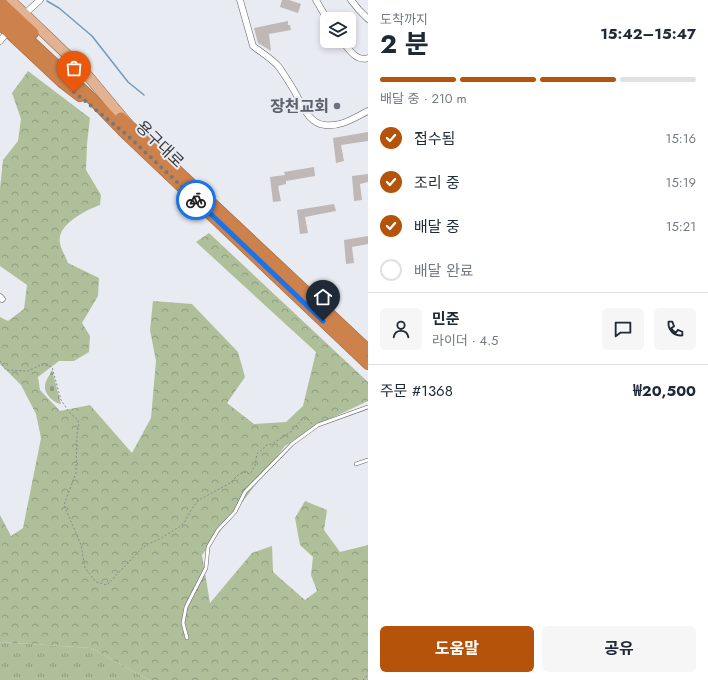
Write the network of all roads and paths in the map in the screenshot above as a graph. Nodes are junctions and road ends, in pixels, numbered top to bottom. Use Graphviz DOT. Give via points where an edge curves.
graph roads {
  1 [pos="10,0"];
  2 [pos="40,0"];
  3 [pos="240,0"];
  4 [pos="316,0"];
  5 [pos="351,0"];
  6 [pos="0,2"];
  7 [pos="29,10"];
  8 [pos="323,12"];
  9 [pos="0,13"];
  10 [pos="368,19"];
  11 [pos="0,24"];
  12 [pos="5,35"];
  13 [pos="0,41"];
  14 [pos="348,48"];
  15 [pos="368,58"];
  16 [pos="368,111"];
  17 [pos="130,132"];
  18 [pos="368,350"];
  19 [pos="0,361"];
  20 [pos="368,364"];
  21 [pos="368,407"];
  22 [pos="318,425"];
  23 [pos="368,460"];
  24 [pos="356,464"];
  25 [pos="187,638"];
  26 [pos="368,675"];
  27 [pos="363,680"];
  1 -- 17 [label="main road" via="83,70"];
  2 -- 7 [label="street"];
  3 -- 16 [label="street" via="252,46 278,67 298,96 307,115 324,126 347,122"];
  4 -- 8 [label="street"];
  5 -- 10 [label="street"];
  6 -- 17 [label="highway, 용구대로"];
  9 -- 17 [label="highway, 용구대로"];
  11 -- 17 [label="highway" via="63,83"];
  12 -- 13 [label="street"];
  14 -- 15 [label="street" via="357,58"];
  17 -- 18 [label="highway, 용구대로"];
  17 -- 20 [label="highway, 용구대로"];
  19 -- 22 [label="path" via="6,370 28,371 43,364 52,367 61,400 78,420 76,473 64,505 81,545 85,568 96,582 105,585 148,544 180,527 199,500 230,483 238,475 244,472 250,474 255,466 257,454 292,431 300,420 308,419 312,424"];
  21 -- 22 [label="lane"];
  22 -- 25 [label="lane" via="292,444 245,492 235,512 218,530 208,547 206,568 186,607 183,624"];
  23 -- 24 [label="lane"];
  26 -- 27 [label="path"];
}
